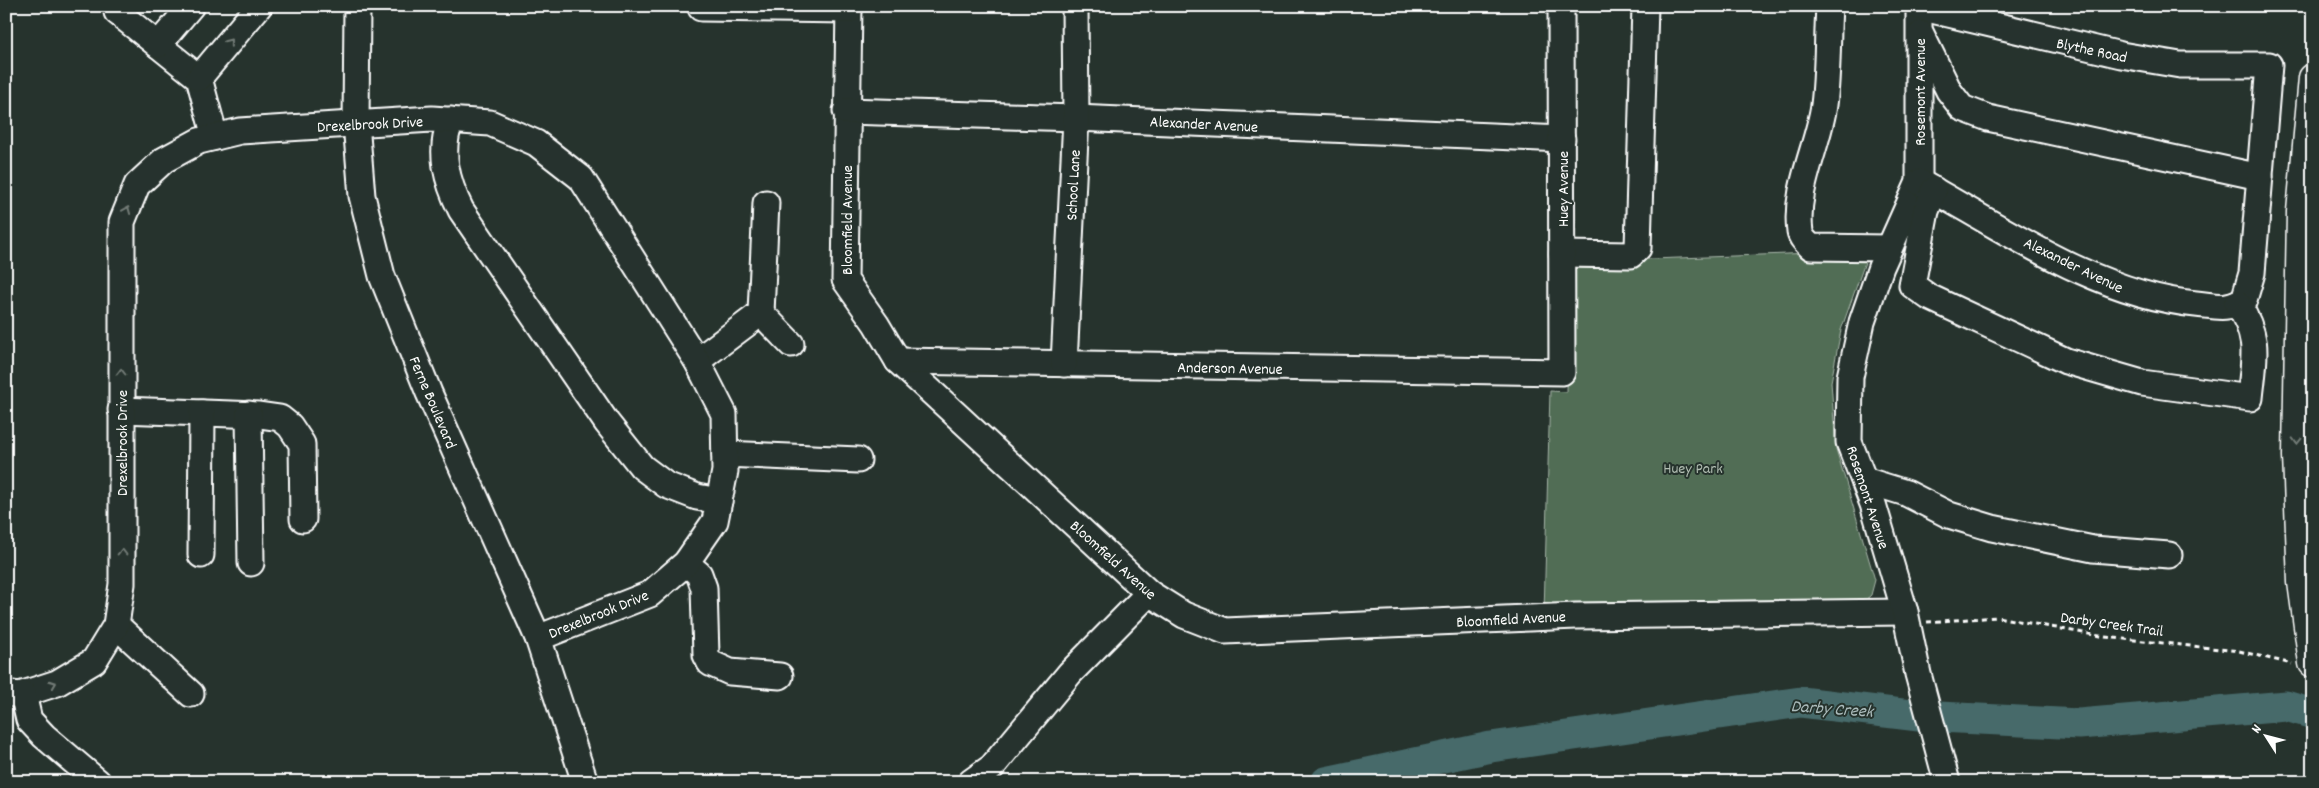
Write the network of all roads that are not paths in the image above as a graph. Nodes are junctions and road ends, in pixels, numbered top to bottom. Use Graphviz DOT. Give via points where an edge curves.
graph roads {
  1 [pos="121,6"];
  2 [pos="191,6"];
  3 [pos="259,6"];
  4 [pos="357,6"];
  5 [pos="1075,6"];
  6 [pos="1561,6"];
  7 [pos="1645,6"];
  8 [pos="1829,6"];
  9 [pos="701,8"];
  10 [pos="849,8"];
  11 [pos="1919,14"];
  12 [pos="158,45"];
  13 [pos="199,78"];
  14 [pos="2313,78"];
  15 [pos="846,111"];
  16 [pos="1076,118"];
  17 [pos="451,120"];
  18 [pos="356,123"];
  19 [pos="215,137"];
  20 [pos="1562,139"];
  21 [pos="2260,178"];
  22 [pos="1926,186"];
  23 [pos="766,203"];
  24 [pos="1889,248"];
  25 [pos="1562,254"];
  26 [pos="2237,303"];
  27 [pos="761,313"];
  28 [pos="791,344"];
  29 [pos="697,361"];
  30 [pos="898,361"];
  31 [pos="1064,364"];
  32 [pos="1562,372"];
  33 [pos="121,410"];
  34 [pos="202,412"];
  35 [pos="249,414"];
  36 [pos="725,454"];
  37 [pos="858,460"];
  38 [pos="1864,480"];
  39 [pos="719,501"];
  40 [pos="303,518"];
  41 [pos="201,555"];
  42 [pos="2169,555"];
  43 [pos="251,563"];
  44 [pos="686,563"];
  45 [pos="1149,593"];
  46 [pos="1906,618"];
  47 [pos="116,625"];
  48 [pos="538,638"];
  49 [pos="2304,664"];
  50 [pos="780,676"];
  51 [pos="15,694"];
  52 [pos="191,694"];
  53 [pos="1946,777"];
  54 [pos="98,782"];
  55 [pos="585,782"];
  56 [pos="971,782"];
  1 -- 12 [label="street" via="117,12"];
  2 -- 12 [label="street"];
  13 -- 3 [label="street, one-way"];
  4 -- 18 [label="street, Ferne Boulevard"];
  5 -- 16 [label="street, School Lane"];
  6 -- 20 [label="street, Huey Avenue"];
  7 -- 25 [label="street" via="1638,248 1631,255"];
  8 -- 24 [label="street" via="1824,105 1801,205 1800,234 1811,247"];
  9 -- 10 [label="street"];
  10 -- 15 [label="street, Bloomfield Avenue"];
  11 -- 21 [label="street" via="1949,91 1962,108 1988,118"];
  11 -- 21 [label="street, Blythe Road" via="2180,65 2269,65"];
  11 -- 22 [label="street, Rosemont Avenue"];
  12 -- 13 [label="street"];
  13 -- 19 [label="street"];
  14 -- 49 [label="main road, one-way" via="2301,212 2297,456"];
  15 -- 16 [label="street, Alexander Avenue"];
  15 -- 30 [label="street, Bloomfield Avenue" via="845,280"];
  16 -- 20 [label="street, Alexander Avenue"];
  16 -- 31 [label="street, School Lane"];
  17 -- 18 [label="street, Drexelbrook Drive"];
  17 -- 29 [label="street, Drexelbrook Drive" via="490,123 536,143 581,178"];
  17 -- 39 [label="street" via="446,134 445,158 450,188 461,210 607,423 642,467 666,485 697,497"];
  18 -- 19 [label="street, Drexelbrook Drive" via="240,131"];
  18 -- 48 [label="street, Ferne Boulevard" via="362,196 382,276 429,393"];
  33 -- 19 [label="street, Drexelbrook Drive, one-way" via="122,222 137,185 164,160 199,141"];
  20 -- 25 [label="street, Huey Avenue"];
  21 -- 26 [label="street" via="2252,273 2244,300"];
  22 -- 24 [label="street, Rosemont Avenue"];
  22 -- 26 [label="street, Alexander Avenue" via="2109,284 2165,302 2229,308"];
  22 -- 26 [label="street" via="1926,211 1912,285 1929,297 2066,361 2142,383 2250,398 2256,346 2250,322"];
  23 -- 27 [label="street"];
  24 -- 38 [label="street, Rosemont Avenue" via="1862,322 1850,376 1849,442"];
  25 -- 32 [label="street, Huey Avenue"];
  27 -- 28 [label="street"];
  27 -- 29 [label="street"];
  29 -- 36 [label="street, Drexelbrook Drive" via="724,414"];
  30 -- 31 [label="street, Anderson Avenue"];
  30 -- 45 [label="street, Bloomfield Avenue"];
  31 -- 32 [label="street, Anderson Avenue"];
  33 -- 34 [label="street"];
  47 -- 33 [label="street, Drexelbrook Drive, one-way" via="122,584"];
  34 -- 35 [label="street"];
  34 -- 41 [label="street"];
  35 -- 40 [label="street" via="280,418 298,435 302,444"];
  35 -- 43 [label="street"];
  36 -- 37 [label="street"];
  36 -- 39 [label="street, Drexelbrook Drive"];
  38 -- 42 [label="street" via="1887,485 1950,515 1985,526 2093,549"];
  38 -- 46 [label="street, Rosemont Avenue"];
  39 -- 44 [label="street, Drexelbrook Drive" via="715,520"];
  44 -- 48 [label="street, Drexelbrook Drive" via="650,594"];
  44 -- 50 [label="street" via="698,574 704,588 706,655 710,663 730,672"];
  45 -- 46 [label="street, Bloomfield Avenue" via="1184,615 1225,631 1576,616"];
  45 -- 56 [label="street" via="1070,673 992,767"];
  46 -- 53 [label="street, Rosemont Avenue"];
  51 -- 47 [label="street, Drexelbrook Drive, one-way" via="57,683 94,661"];
  47 -- 52 [label="street"];
  48 -- 55 [label="street, Ferne Boulevard"];
  51 -- 54 [label="street" via="29,720 44,736"];
}
